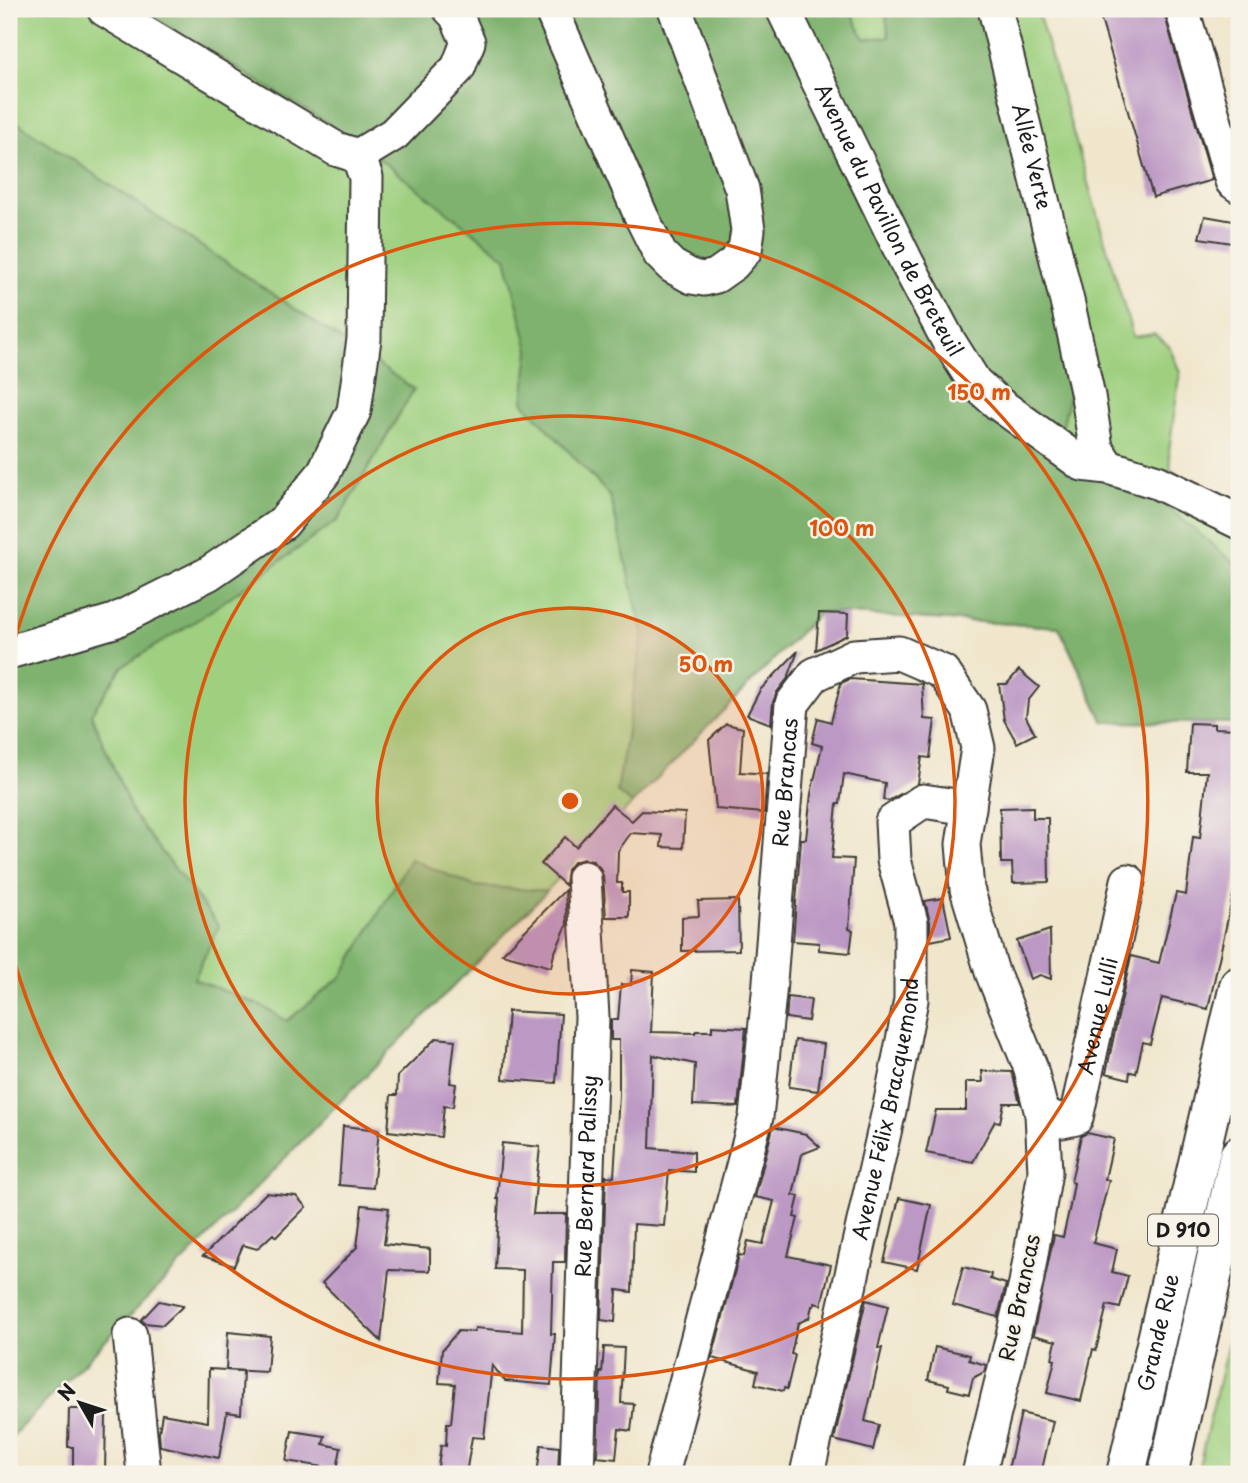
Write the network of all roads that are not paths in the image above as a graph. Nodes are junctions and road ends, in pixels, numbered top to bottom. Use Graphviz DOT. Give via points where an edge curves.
graph roads {
  1 [pos="104,9"];
  2 [pos="450,9"];
  3 [pos="551,9"];
  4 [pos="675,9"];
  5 [pos="783,9"];
  6 [pos="995,9"];
  7 [pos="1182,9"];
  8 [pos="358,156"];
  9 [pos="1239,186"];
  10 [pos="1084,449"];
  11 [pos="1200,504"];
  12 [pos="1239,522"];
  13 [pos="1239,546"];
  14 [pos="9,652"];
  15 [pos="969,807"];
  16 [pos="584,877"];
  17 [pos="1128,881"];
  18 [pos="1239,986"];
  19 [pos="1042,1114"];
  20 [pos="1239,1156"];
  21 [pos="130,1335"];
  22 [pos="144,1474"];
  23 [pos="577,1474"];
  24 [pos="662,1474"];
  25 [pos="807,1474"];
  26 [pos="979,1474"];
  27 [pos="1126,1474"];
  28 [pos="1168,1474"];
  1 -- 8 [label="street" via="336,149"];
  2 -- 8 [label="street" via="468,42 458,68 394,134"];
  3 -- 4 [label="street" via="660,254 672,266 704,279 733,264 745,250 748,230 742,190"];
  5 -- 10 [label="street, Avenue du Pavillon de Breteuil" via="907,263 962,364 975,383"];
  6 -- 10 [label="street, Allée Verte" via="1088,396"];
  7 -- 9 [label="street" via="1232,181"];
  8 -- 14 [label="street" via="366,177 363,339 354,411 323,474 283,523 208,574 114,621"];
  10 -- 11 [label="street"];
  11 -- 12 [label="street"];
  11 -- 13 [label="street"];
  15 -- 19 [label="street, Rue Brancas" via="962,844 967,889 992,972 1030,1066"];
  15 -- 24 [label="street, Rue Brancas" via="978,748 969,710 943,672 899,653 855,656 814,675 792,704 756,1117"];
  15 -- 25 [label="street, Avenue Félix Bracquemond" via="923,801 892,822 894,860 911,922 911,1000"];
  16 -- 23 [label="street, Rue Bernard Palissy" via="592,1017"];
  17 -- 19 [label="street, Avenue Lulli" via="1076,1118 1062,1121"];
  18 -- 27 [label="main road, Grande Rue / D 910"];
  19 -- 26 [label="street, Rue Brancas" via="1045,1172 1026,1283"];
  20 -- 28 [label="main road, Grande Rue / D 910"];
  21 -- 22 [label="street"];
}
